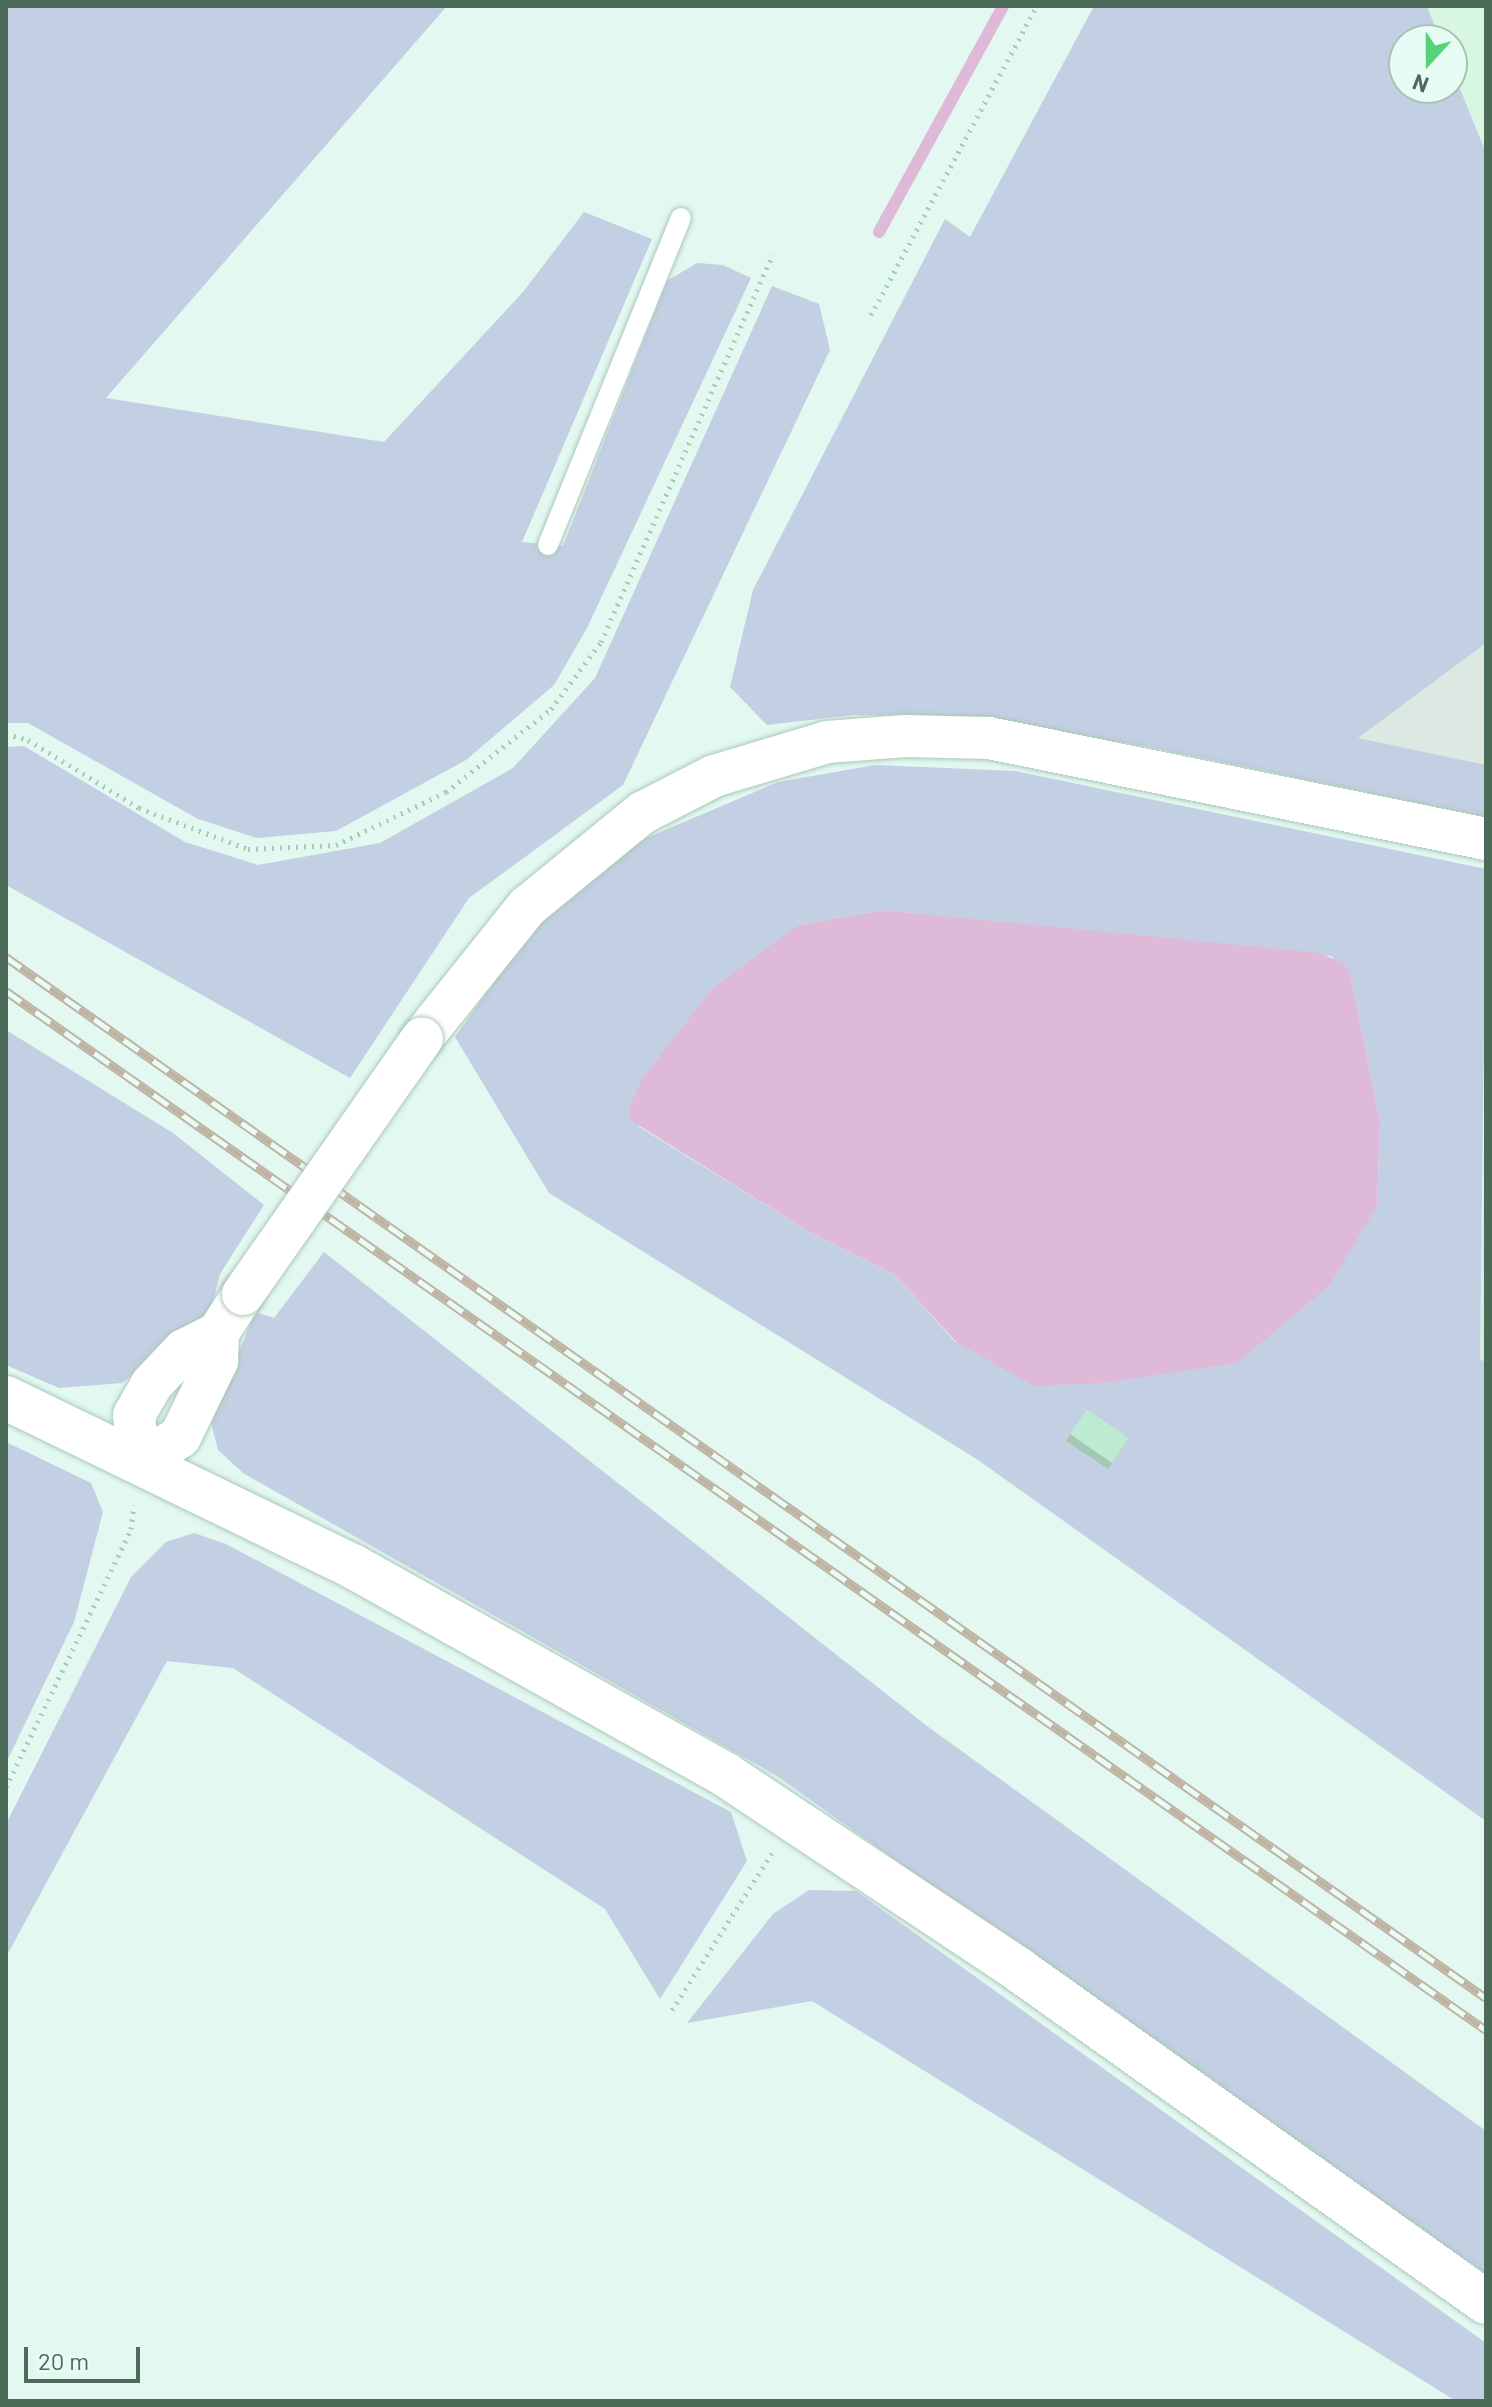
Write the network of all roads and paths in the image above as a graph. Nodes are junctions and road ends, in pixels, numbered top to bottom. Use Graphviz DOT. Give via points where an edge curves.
graph roads {
  1 [pos="1037,6"];
  2 [pos="681,218"];
  3 [pos="773,254"];
  4 [pos="871,315"];
  5 [pos="548,545"];
  6 [pos="6,734"];
  7 [pos="1486,839"];
  8 [pos="6,1398"];
  9 [pos="139,1462"];
  10 [pos="6,1787"];
  11 [pos="794,1818"];
  12 [pos="672,2010"];
  13 [pos="1486,2302"];
  1 -- 4 [label="path"];
  2 -- 5 [label="lane"];
  3 -- 6 [label="path" via="601,642 551,709 446,792 336,845 248,849 139,808 28,740"];
  7 -- 9 [label="street, bridge" via="989,738 905,736 827,742 714,776 642,813 527,907 422,1038 243,1294 218,1333 217,1361 180,1437"];
  8 -- 9 [label="street"];
  9 -- 10 [label="path" via="131,1529"];
  9 -- 11 [label="street" via="382,1582"];
  11 -- 12 [label="path"];
  11 -- 13 [label="street" via="1100,2027"];
}
